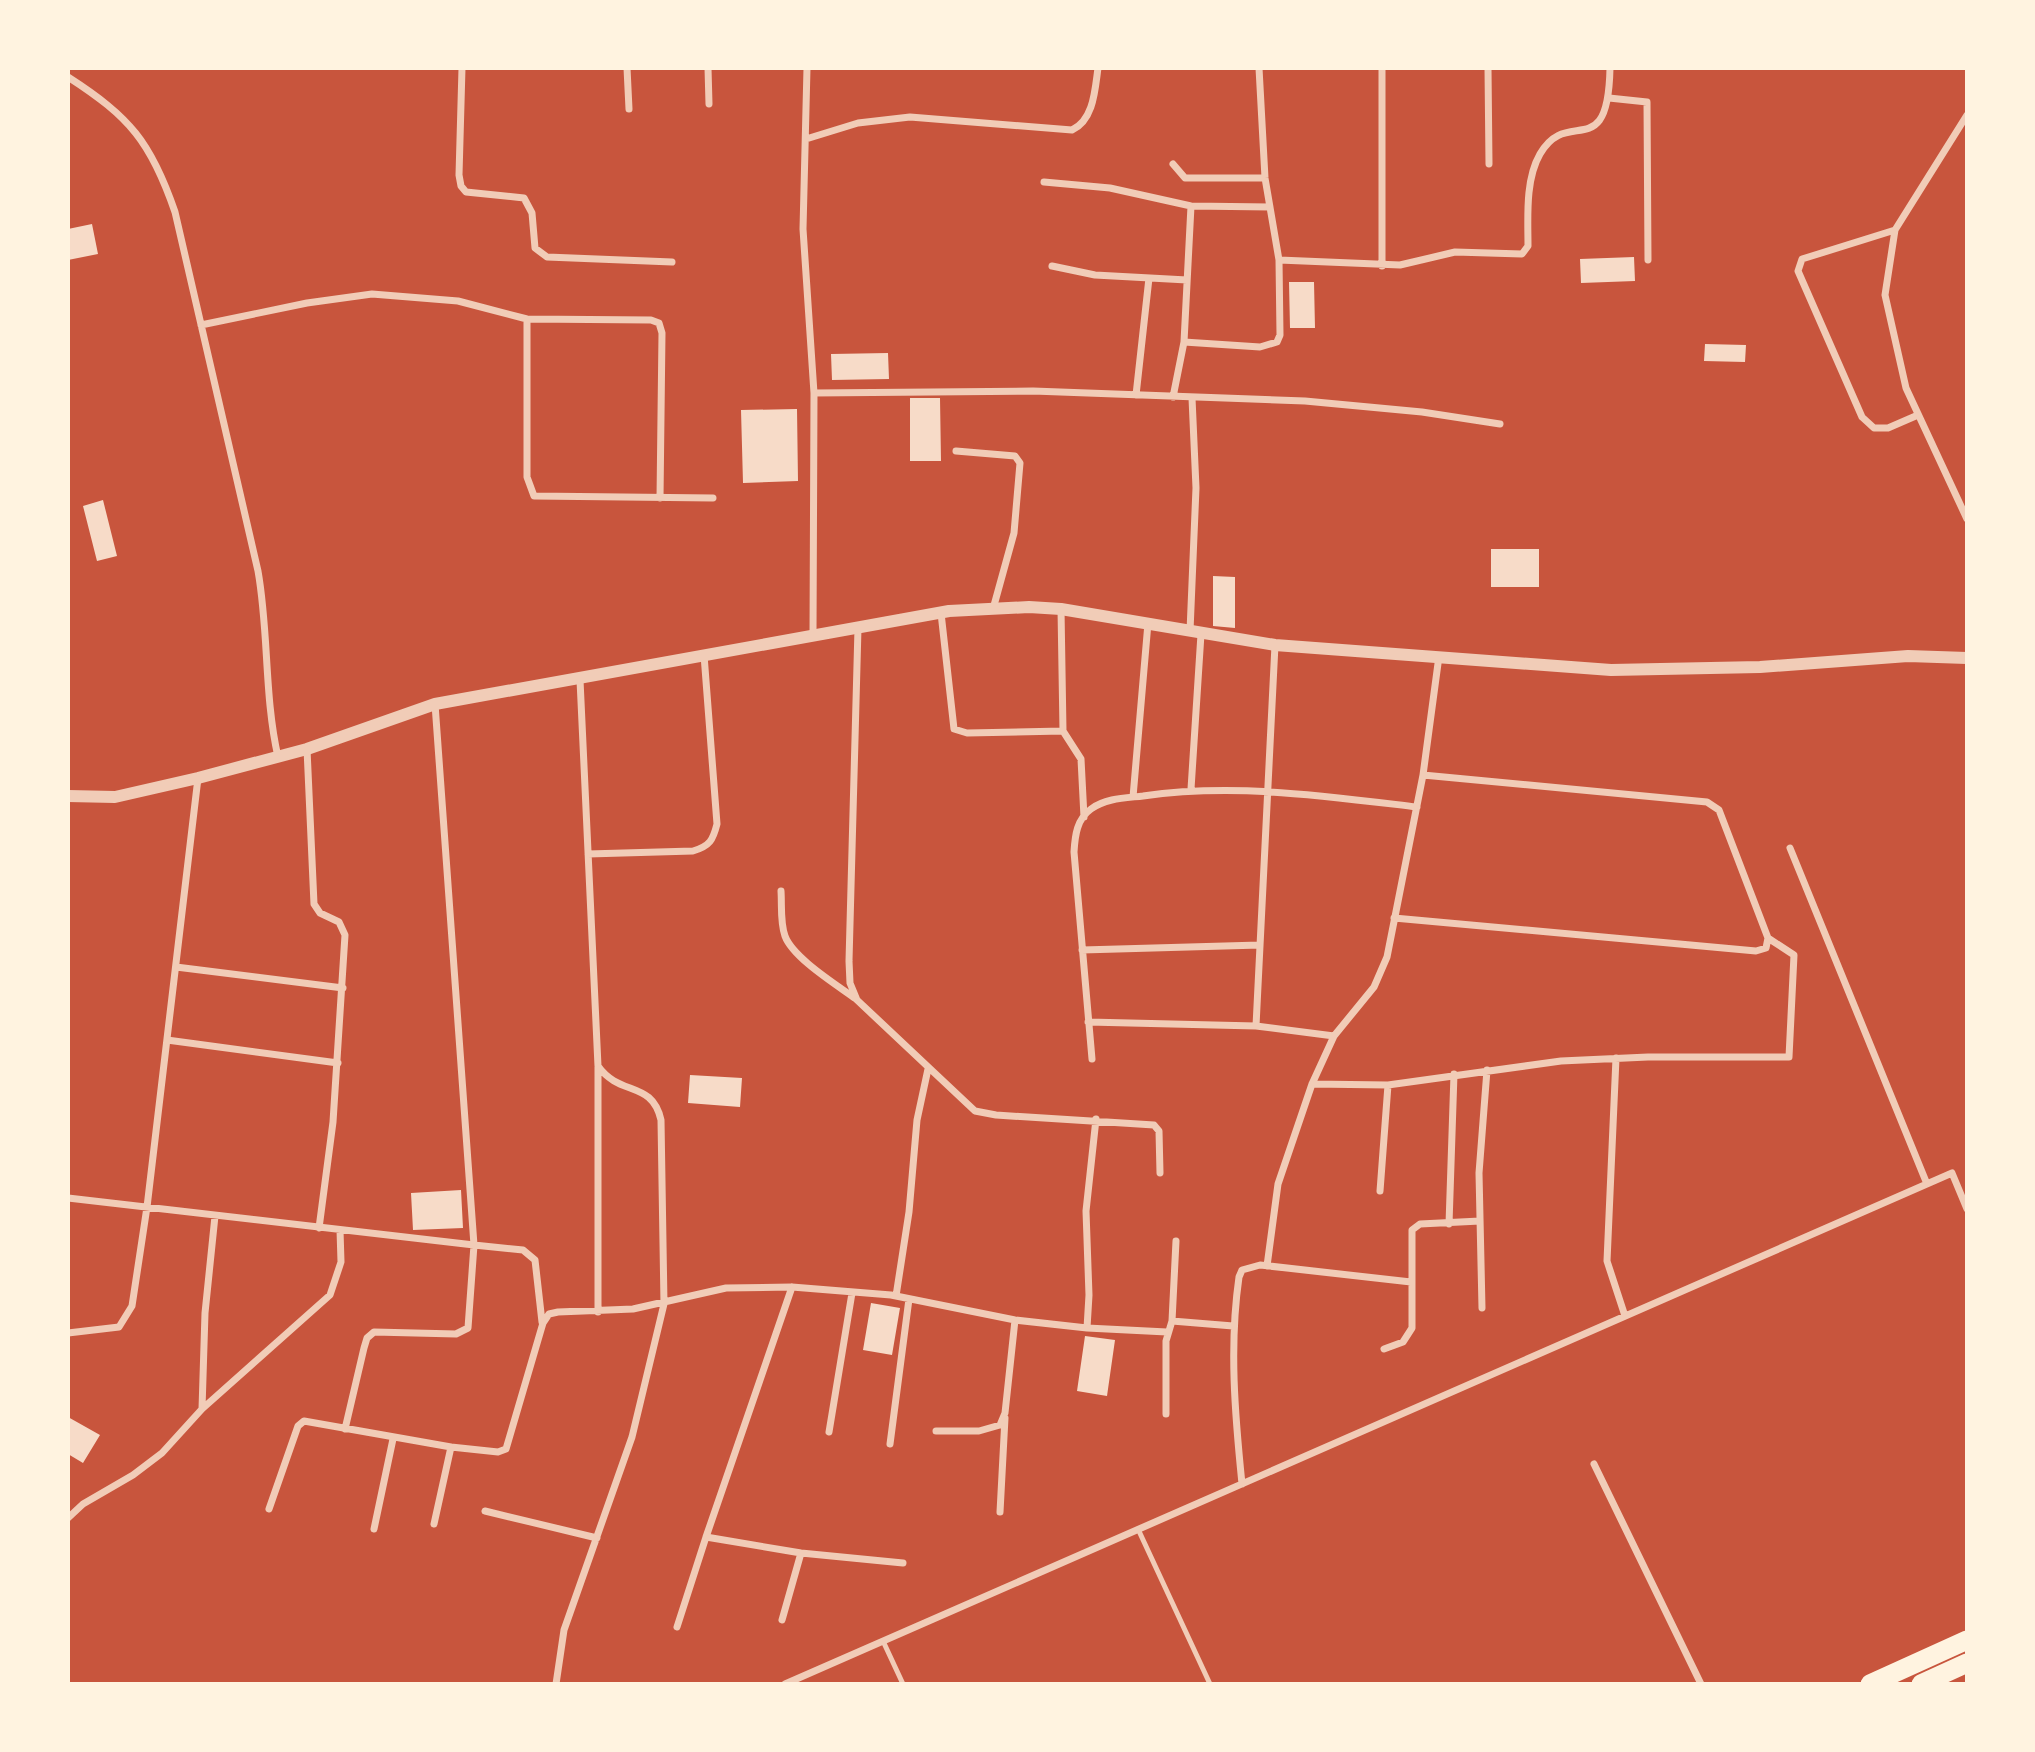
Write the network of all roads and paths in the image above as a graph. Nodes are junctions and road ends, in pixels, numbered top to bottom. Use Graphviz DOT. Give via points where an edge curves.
graph roads {
  1 [pos="462,68"];
  2 [pos="627,68"];
  3 [pos="708,68"];
  4 [pos="807,68"];
  5 [pos="1098,68"];
  6 [pos="1259,68"];
  7 [pos="1382,68"];
  8 [pos="1488,68"];
  9 [pos="1610,68"];
  10 [pos="68,77"];
  11 [pos="1609,98"];
  12 [pos="709,104"];
  13 [pos="629,109"];
  14 [pos="1967,115"];
  15 [pos="806,139"];
  16 [pos="1173,164"];
  17 [pos="1489,164"];
  18 [pos="1265,178"];
  19 [pos="1044,181"];
  20 [pos="1191,206"];
  21 [pos="1270,207"];
  22 [pos="1895,230"];
  23 [pos="1279,260"];
  24 [pos="1648,260"];
  25 [pos="672,262"];
  26 [pos="1052,266"];
  27 [pos="1382,266"];
  28 [pos="1149,278"];
  29 [pos="1187,280"];
  30 [pos="527,319"];
  31 [pos="201,326"];
  32 [pos="1184,342"];
  33 [pos="814,393"];
  34 [pos="1136,395"];
  35 [pos="1173,397"];
  36 [pos="1192,398"];
  37 [pos="1918,415"];
  38 [pos="1500,424"];
  39 [pos="956,452"];
  40 [pos="660,498"];
  41 [pos="713,498"];
  42 [pos="1967,519"];
  43 [pos="993,609"];
  44 [pos="1062,609"];
  45 [pos="941,613"];
  46 [pos="1148,623"];
  47 [pos="858,628"];
  48 [pos="1196,633"];
  49 [pos="813,636"];
  50 [pos="1275,645"];
  51 [pos="704,655"];
  52 [pos="1439,655"];
  53 [pos="1967,658"];
  54 [pos="580,680"];
  55 [pos="435,704"];
  56 [pos="1063,731"];
  57 [pos="307,749"];
  58 [pos="278,757"];
  59 [pos="1423,775"];
  60 [pos="198,778"];
  61 [pos="1191,789"];
  62 [pos="1268,790"];
  63 [pos="68,796"];
  64 [pos="1133,797"];
  65 [pos="1417,807"];
  66 [pos="1084,817"];
  67 [pos="1790,848"];
  68 [pos="588,854"];
  69 [pos="781,891"];
  70 [pos="1394,918"];
  71 [pos="1768,938"];
  72 [pos="1260,945"];
  73 [pos="1082,950"];
  74 [pos="176,967"];
  75 [pos="343,988"];
  76 [pos="857,1000"];
  77 [pos="1088,1022"];
  78 [pos="1256,1026"];
  79 [pos="1334,1036"];
  80 [pos="167,1040"];
  81 [pos="1616,1058"];
  82 [pos="1092,1059"];
  83 [pos="338,1063"];
  84 [pos="598,1066"];
  85 [pos="928,1069"];
  86 [pos="1487,1070"];
  87 [pos="1454,1074"];
  88 [pos="1312,1084"];
  89 [pos="1388,1085"];
  90 [pos="1096,1119"];
  91 [pos="1160,1173"];
  92 [pos="1927,1184"];
  93 [pos="1380,1191"];
  94 [pos="68,1198"];
  95 [pos="147,1207"];
  96 [pos="1967,1209"];
  97 [pos="215,1216"];
  98 [pos="1480,1221"];
  99 [pos="1448,1224"];
  100 [pos="319,1228"];
  101 [pos="340,1230"];
  102 [pos="1176,1241"];
  103 [pos="474,1245"];
  104 [pos="1267,1266"];
  105 [pos="1411,1282"];
  106 [pos="792,1287"];
  107 [pos="852,1293"];
  108 [pos="896,1296"];
  109 [pos="909,1299"];
  110 [pos="664,1304"];
  111 [pos="1482,1308"];
  112 [pos="598,1312"];
  113 [pos="1625,1316"];
  114 [pos="1014,1320"];
  115 [pos="1172,1321"];
  116 [pos="542,1323"];
  117 [pos="1233,1326"];
  118 [pos="1087,1328"];
  119 [pos="1167,1332"];
  120 [pos="68,1333"];
  121 [pos="1384,1349"];
  122 [pos="202,1409"];
  123 [pos="1005,1413"];
  124 [pos="1166,1414"];
  125 [pos="345,1429"];
  126 [pos="829,1432"];
  127 [pos="936,1432"];
  128 [pos="393,1439"];
  129 [pos="890,1444"];
  130 [pos="452,1447"];
  131 [pos="1594,1464"];
  132 [pos="1242,1484"];
  133 [pos="269,1509"];
  134 [pos="485,1511"];
  135 [pos="1000,1511"];
  136 [pos="68,1518"];
  137 [pos="434,1524"];
  138 [pos="374,1529"];
  139 [pos="1138,1529"];
  140 [pos="706,1537"];
  141 [pos="597,1538"];
  142 [pos="801,1553"];
  143 [pos="903,1563"];
  144 [pos="782,1620"];
  145 [pos="677,1627"];
  146 [pos="1967,1640"];
  147 [pos="883,1641"];
  148 [pos="1967,1663"];
  149 [pos="556,1684"];
  150 [pos="785,1684"];
  151 [pos="903,1684"];
  152 [pos="1210,1684"];
  153 [pos="1701,1684"];
  154 [pos="1870,1684"];
  155 [pos="1921,1684"];
  1 -- 25 [label="street" via="459,174 466,192 524,198 532,213 535,248 547,257"];
  2 -- 13 [label="street"];
  3 -- 12 [label="street"];
  4 -- 15 [label="street"];
  5 -- 15 [label="street" via="1093,102 1072,130 910,117 858,123"];
  6 -- 18 [label="street"];
  7 -- 27 [label="street"];
  8 -- 17 [label="street"];
  9 -- 11 [label="street"];
  10 -- 31 [label="street" via="107,102 142,137 175,212"];
  11 -- 24 [label="street" via="1647,102"];
  11 -- 27 [label="street" via="1599,124 1565,133 1540,153 1531,181 1526,251 1455,252 1414,264"];
  14 -- 22 [label="street"];
  15 -- 33 [label="street" via="803,229"];
  16 -- 18 [label="street" via="1185,178"];
  18 -- 21 [label="street"];
  19 -- 20 [label="street" via="1110,188"];
  20 -- 21 [label="street"];
  20 -- 29 [label="street"];
  21 -- 23 [label="street"];
  22 -- 37 [label="street" via="1885,295 1906,388"];
  22 -- 37 [label="street" via="1802,260 1798,271 1862,417 1874,428 1888,428"];
  23 -- 27 [label="street"];
  23 -- 32 [label="street" via="1282,323 1276,342 1260,347"];
  26 -- 28 [label="street" via="1096,275"];
  28 -- 29 [label="street"];
  28 -- 34 [label="street"];
  29 -- 32 [label="street"];
  30 -- 31 [label="street" via="458,301 372,294"];
  30 -- 40 [label="street" via="527,477 534,496"];
  30 -- 40 [label="street" via="659,323"];
  31 -- 58 [label="street" via="258,571 264,607 267,705"];
  32 -- 35 [label="street"];
  33 -- 34 [label="street" via="927,390"];
  33 -- 49 [label="street"];
  34 -- 35 [label="street"];
  35 -- 36 [label="street"];
  36 -- 38 [label="street" via="1305,401 1422,411"];
  36 -- 48 [label="street"];
  37 -- 42 [label="street"];
  39 -- 43 [label="street" via="1005,454 1020,463 1012,543"];
  40 -- 41 [label="street"];
  43 -- 44 [label="street"];
  43 -- 45 [label="street"];
  44 -- 46 [label="street"];
  44 -- 56 [label="street"];
  45 -- 47 [label="street"];
  45 -- 56 [label="street" via="954,729 967,733"];
  46 -- 48 [label="street"];
  46 -- 64 [label="street"];
  47 -- 49 [label="street"];
  47 -- 76 [label="street" via="849,961"];
  48 -- 50 [label="street"];
  48 -- 61 [label="street"];
  49 -- 51 [label="street"];
  50 -- 52 [label="street"];
  50 -- 62 [label="street"];
  51 -- 54 [label="street"];
  51 -- 68 [label="street" via="717,824 714,837 709,845 693,851"];
  52 -- 53 [label="street" via="1611,670 1760,667 1908,656"];
  52 -- 59 [label="street"];
  54 -- 55 [label="street"];
  54 -- 68 [label="street"];
  55 -- 57 [label="street"];
  55 -- 103 [label="street"];
  56 -- 66 [label="street" via="1081,759"];
  57 -- 58 [label="street"];
  57 -- 75 [label="street" via="314,904 344,927"];
  58 -- 60 [label="street"];
  59 -- 65 [label="street"];
  59 -- 71 [label="street" via="1707,802 1719,810"];
  60 -- 63 [label="street" via="115,797"];
  60 -- 74 [label="street"];
  61 -- 62 [label="street"];
  61 -- 64 [label="street"];
  62 -- 65 [label="street"];
  62 -- 72 [label="street"];
  64 -- 66 [label="street" via="1104,802"];
  65 -- 70 [label="street"];
  66 -- 73 [label="street" via="1074,836"];
  67 -- 92 [label="street"];
  68 -- 84 [label="street"];
  69 -- 76 [label="street" via="786,939"];
  70 -- 71 [label="street" via="1756,951 1766,948"];
  70 -- 79 [label="street" via="1387,957 1374,987"];
  71 -- 81 [label="street" via="1794,955 1789,1057"];
  72 -- 73 [label="street"];
  72 -- 78 [label="street"];
  73 -- 77 [label="street"];
  74 -- 75 [label="street"];
  74 -- 80 [label="street"];
  75 -- 83 [label="street"];
  76 -- 85 [label="street"];
  77 -- 78 [label="street"];
  77 -- 82 [label="street"];
  78 -- 79 [label="street"];
  79 -- 88 [label="street"];
  80 -- 83 [label="street"];
  80 -- 95 [label="street"];
  81 -- 86 [label="street"];
  81 -- 113 [label="street" via="1607,1261"];
  83 -- 100 [label="street"];
  84 -- 110 [label="street" via="607,1079 646,1092 657,1103"];
  84 -- 112 [label="street"];
  85 -- 90 [label="street" via="975,1111"];
  85 -- 108 [label="street" via="917,1120"];
  86 -- 87 [label="street"];
  86 -- 98 [label="street"];
  87 -- 89 [label="street"];
  87 -- 99 [label="street"];
  88 -- 89 [label="street"];
  88 -- 104 [label="street" via="1278,1184"];
  89 -- 93 [label="street"];
  90 -- 91 [label="street" via="1154,1125 1159,1131"];
  90 -- 118 [label="street" via="1086,1211"];
  92 -- 96 [label="street" via="1952,1173"];
  92 -- 113 [label="street"];
  94 -- 95 [label="street"];
  95 -- 97 [label="street"];
  95 -- 120 [label="street" via="127,1318 119,1327"];
  97 -- 100 [label="street"];
  97 -- 122 [label="street"];
  98 -- 99 [label="street"];
  98 -- 111 [label="street"];
  99 -- 105 [label="street" via="1415,1225"];
  100 -- 101 [label="street"];
  101 -- 103 [label="street"];
  101 -- 122 [label="street" via="341,1262 330,1295"];
  102 -- 115 [label="street"];
  103 -- 116 [label="street" via="529,1254 534,1260"];
  103 -- 125 [label="street" via="468,1328 456,1334 374,1332 364,1348"];
  104 -- 105 [label="street"];
  104 -- 117 [label="street" via="1242,1270"];
  105 -- 121 [label="street" via="1412,1328 1403,1342"];
  106 -- 107 [label="street"];
  106 -- 110 [label="street" via="726,1288"];
  106 -- 140 [label="street"];
  107 -- 108 [label="street"];
  107 -- 126 [label="street"];
  108 -- 109 [label="street"];
  109 -- 114 [label="street"];
  109 -- 129 [label="street"];
  110 -- 112 [label="street"];
  110 -- 141 [label="street" via="632,1437"];
  112 -- 116 [label="street" via="558,1312"];
  113 -- 132 [label="street"];
  114 -- 118 [label="street"];
  114 -- 123 [label="street"];
  115 -- 117 [label="street"];
  115 -- 119 [label="street"];
  116 -- 130 [label="street" via="506,1449"];
  117 -- 132 [label="street"];
  118 -- 119 [label="street"];
  119 -- 124 [label="street"];
  122 -- 136 [label="street" via="162,1453"];
  123 -- 127 [label="street" via="994,1428"];
  123 -- 135 [label="street"];
  125 -- 128 [label="street"];
  125 -- 133 [label="street" via="311,1421 298,1426"];
  128 -- 130 [label="street"];
  128 -- 138 [label="street"];
  130 -- 137 [label="street"];
  131 -- 153 [label="street"];
  132 -- 139 [label="street"];
  134 -- 141 [label="street"];
  139 -- 147 [label="street"];
  139 -- 152 [label="lane"];
  140 -- 142 [label="street"];
  140 -- 145 [label="street"];
  141 -- 149 [label="street" via="564,1630"];
  142 -- 143 [label="street"];
  142 -- 144 [label="street"];
  146 -- 154 [label="highway"];
  147 -- 150 [label="street"];
  147 -- 151 [label="lane"];
  148 -- 155 [label="highway"];
}
